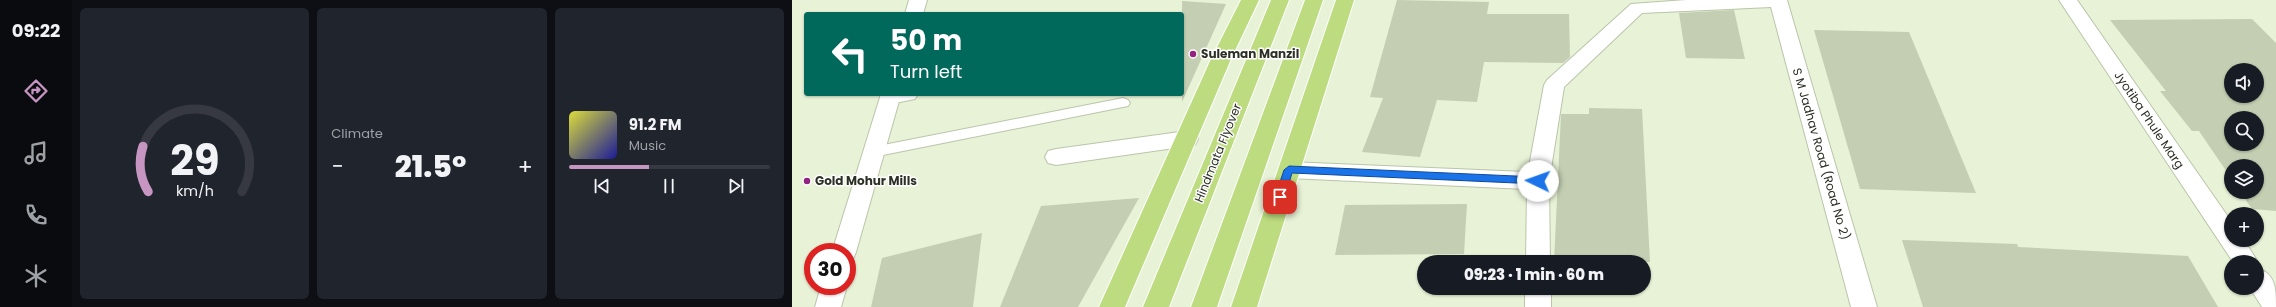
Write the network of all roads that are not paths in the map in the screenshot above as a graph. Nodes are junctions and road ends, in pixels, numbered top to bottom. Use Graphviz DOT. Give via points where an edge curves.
graph roads {
  1 [pos="918,0"];
  2 [pos="1250,0"];
  3 [pos="1280,0"];
  4 [pos="1314,0"];
  5 [pos="1345,0"];
  6 [pos="2068,0"];
  7 [pos="1778,1"];
  8 [pos="915,12"];
  9 [pos="896,96"];
  10 [pos="1123,103"];
  11 [pos="1187,139"];
  12 [pos="873,152"];
  13 [pos="1056,157"];
  14 [pos="1289,170"];
  15 [pos="1538,181"];
  16 [pos="847,243"];
  17 [pos="1538,255"];
  18 [pos="2241,255"];
  19 [pos="2264,288"];
  20 [pos="831,295"];
  21 [pos="1538,295"];
  22 [pos="2276,306"];
  23 [pos="828,307"];
  24 [pos="1112,307"];
  25 [pos="1156,307"];
  26 [pos="1204,307"];
  27 [pos="1244,307"];
  28 [pos="1538,307"];
  29 [pos="1864,307"];
  1 -- 8 [label="street"];
  2 -- 11 [label="highway" via="1221,59"];
  3 -- 25 [label="highway, Hindmata Flyover"];
  4 -- 26 [label="highway"];
  5 -- 14 [label="highway"];
  6 -- 18 [label="street, Jyotiba Phule Marg"];
  7 -- 15 [label="street" via="1637,8 1554,85"];
  7 -- 29 [label="street, S M Jadhav Road (Road No 2)"];
  9 -- 12 [label="street"];
  10 -- 12 [label="lane"];
  11 -- 13 [label="street"];
  11 -- 24 [label="highway"];
  12 -- 16 [label="street"];
  14 -- 15 [label="street"];
  14 -- 27 [label="highway"];
  15 -- 17 [label="street"];
  19 -- 22 [label="street"];
  20 -- 23 [label="street"];
  21 -- 28 [label="street"];
}
